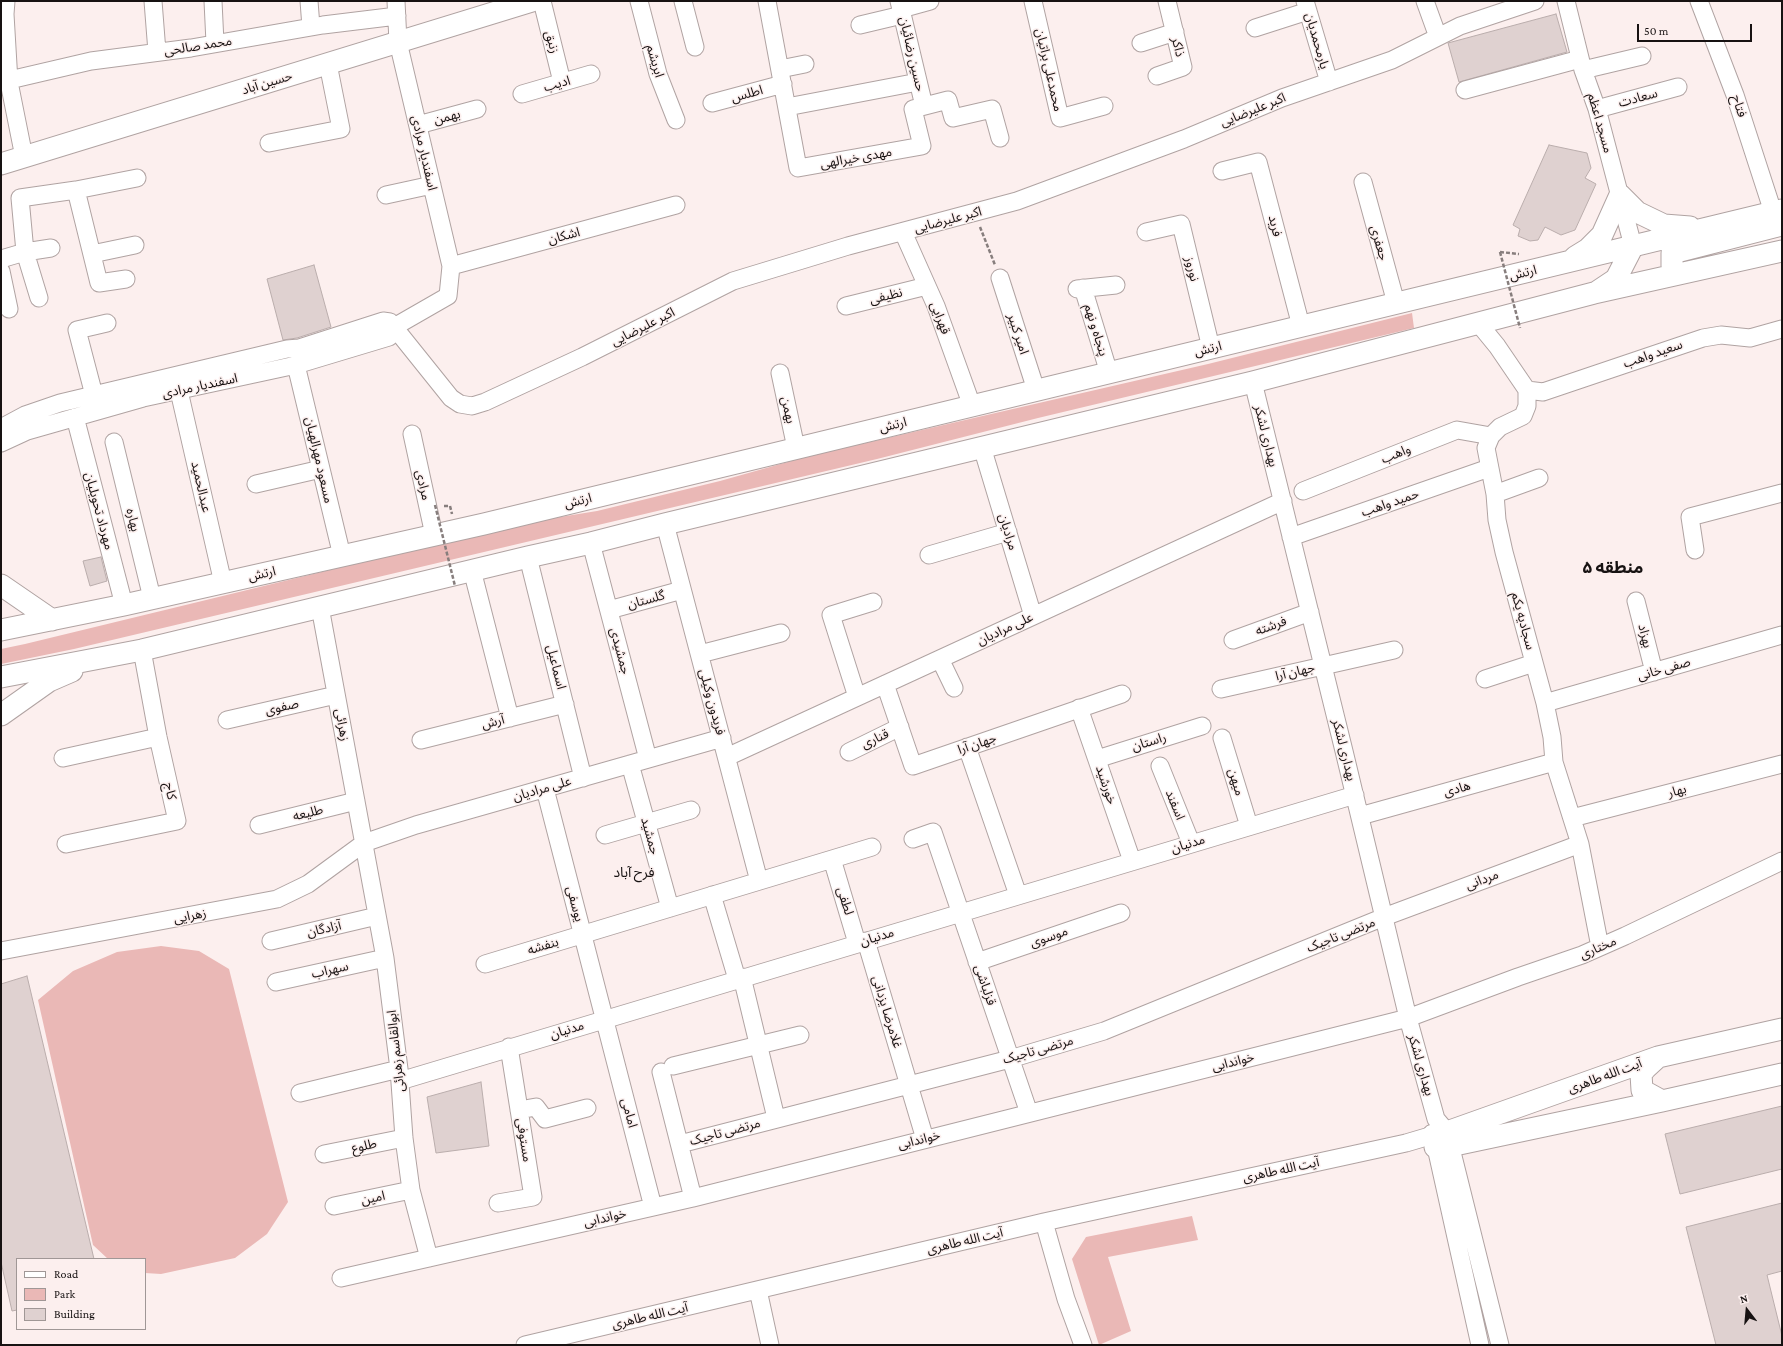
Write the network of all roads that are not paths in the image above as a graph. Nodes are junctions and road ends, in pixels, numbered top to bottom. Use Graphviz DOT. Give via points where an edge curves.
graph roads {
  1 [pos="6,1"];
  2 [pos="153,1"];
  3 [pos="213,1"];
  4 [pos="309,1"];
  5 [pos="532,1"];
  6 [pos="542,1"];
  7 [pos="639,1"];
  8 [pos="683,1"];
  9 [pos="767,1"];
  10 [pos="1033,1"];
  11 [pos="1167,1"];
  12 [pos="1425,1"];
  13 [pos="1535,1"];
  14 [pos="1566,1"];
  15 [pos="1699,1"];
  16 [pos="930,2"];
  17 [pos="1306,6"];
  18 [pos="396,8"];
  19 [pos="901,8"];
  20 [pos="860,25"];
  21 [pos="310,27"];
  22 [pos="1255,28"];
  23 [pos="1175,32"];
  24 [pos="1438,37"];
  25 [pos="398,42"];
  26 [pos="214,43"];
  27 [pos="1141,43"];
  28 [pos="695,47"];
  29 [pos="157,52"];
  30 [pos="1642,56"];
  31 [pos="328,64"];
  32 [pos="805,64"];
  33 [pos="1582,64"];
  34 [pos="592,74"];
  35 [pos="781,76"];
  36 [pos="1158,76"];
  37 [pos="5,82"];
  38 [pos="562,82"];
  39 [pos="918,82"];
  40 [pos="1329,82"];
  41 [pos="1678,88"];
  42 [pos="1464,90"];
  43 [pos="522,94"];
  44 [pos="712,103"];
  45 [pos="924,106"];
  46 [pos="1104,106"];
  47 [pos="787,107"];
  48 [pos="477,109"];
  49 [pos="1597,109"];
  50 [pos="676,120"];
  51 [pos="418,125"];
  52 [pos="1000,138"];
  53 [pos="269,143"];
  54 [pos="24,157"];
  55 [pos="1,164"];
  56 [pos="1222,171"];
  57 [pos="137,178"];
  58 [pos="1363,182"];
  59 [pos="432,185"];
  60 [pos="76,190"];
  61 [pos="386,195"];
  62 [pos="1620,195"];
  63 [pos="676,205"];
  64 [pos="1779,216"];
  65 [pos="1707,228"];
  66 [pos="903,232"];
  67 [pos="1146,232"];
  68 [pos="135,245"];
  69 [pos="1634,246"];
  70 [pos="51,248"];
  71 [pos="1782,250"];
  72 [pos="25,252"];
  73 [pos="92,254"];
  74 [pos="1,259"];
  75 [pos="1564,263"];
  76 [pos="451,266"];
  77 [pos="1,271"];
  78 [pos="1677,274"];
  79 [pos="1000,278"];
  80 [pos="126,279"];
  81 [pos="1116,285"];
  82 [pos="927,286"];
  83 [pos="1594,293"];
  84 [pos="39,298"];
  85 [pos="1396,303"];
  86 [pos="846,306"];
  87 [pos="9,309"];
  88 [pos="107,323"];
  89 [pos="1479,324"];
  90 [pos="1301,326"];
  91 [pos="394,327"];
  92 [pos="1782,329"];
  93 [pos="1211,348"];
  94 [pos="296,365"];
  95 [pos="780,373"];
  96 [pos="1109,373"];
  97 [pos="1253,382"];
  98 [pos="179,390"];
  99 [pos="1036,390"];
  100 [pos="1527,390"];
  101 [pos="94,395"];
  102 [pos="972,406"];
  103 [pos="74,417"];
  104 [pos="1,428"];
  105 [pos="412,434"];
  106 [pos="1491,436"];
  107 [pos="114,442"];
  108 [pos="1,443"];
  109 [pos="982,447"];
  110 [pos="796,448"];
  111 [pos="1489,468"];
  112 [pos="321,469"];
  113 [pos="1539,478"];
  114 [pos="256,484"];
  115 [pos="1303,491"];
  116 [pos="1782,493"];
  117 [pos="1495,494"];
  118 [pos="1283,500"];
  119 [pos="665,524"];
  120 [pos="1008,532"];
  121 [pos="434,535"];
  122 [pos="1291,537"];
  123 [pos="591,543"];
  124 [pos="1695,550"];
  125 [pos="929,555"];
  126 [pos="342,556"];
  127 [pos="528,557"];
  128 [pos="472,570"];
  129 [pos="222,583"];
  130 [pos="1,585"];
  131 [pos="682,590"];
  132 [pos="152,598"];
  133 [pos="1636,601"];
  134 [pos="873,602"];
  135 [pos="124,605"];
  136 [pos="320,607"];
  137 [pos="609,610"];
  138 [pos="1310,612"];
  139 [pos="1033,616"];
  140 [pos="52,620"];
  141 [pos="1,630"];
  142 [pos="781,633"];
  143 [pos="1782,635"];
  144 [pos="1233,640"];
  145 [pos="142,650"];
  146 [pos="1394,650"];
  147 [pos="700,654"];
  148 [pos="101,659"];
  149 [pos="940,659"];
  150 [pos="1534,663"];
  151 [pos="1323,666"];
  152 [pos="1654,672"];
  153 [pos="1,677"];
  154 [pos="1485,679"];
  155 [pos="885,684"];
  156 [pos="954,688"];
  157 [pos="1221,689"];
  158 [pos="336,694"];
  159 [pos="1122,694"];
  160 [pos="857,697"];
  161 [pos="1545,703"];
  162 [pos="565,704"];
  163 [pos="1079,708"];
  164 [pos="1,715"];
  165 [pos="510,718"];
  166 [pos="227,720"];
  167 [pos="1202,726"];
  168 [pos="900,727"];
  169 [pos="158,737"];
  170 [pos="722,738"];
  171 [pos="1222,738"];
  172 [pos="421,740"];
  173 [pos="967,747"];
  174 [pos="849,752"];
  175 [pos="63,758"];
  176 [pos="727,758"];
  177 [pos="1096,758"];
  178 [pos="648,759"];
  179 [pos="1554,762"];
  180 [pos="630,764"];
  181 [pos="1782,764"];
  182 [pos="1160,766"];
  183 [pos="583,778"];
  184 [pos="545,789"];
  185 [pos="1354,795"];
  186 [pos="356,801"];
  187 [pos="691,810"];
  188 [pos="1360,816"];
  189 [pos="1572,818"];
  190 [pos="646,822"];
  191 [pos="259,825"];
  192 [pos="1249,826"];
  193 [pos="605,835"];
  194 [pos="913,839"];
  195 [pos="364,843"];
  196 [pos="1191,843"];
  197 [pos="66,844"];
  198 [pos="1580,844"];
  199 [pos="872,847"];
  200 [pos="832,859"];
  201 [pos="1782,860"];
  202 [pos="1132,861"];
  203 [pos="759,881"];
  204 [pos="712,895"];
  205 [pos="1018,895"];
  206 [pos="670,908"];
  207 [pos="960,912"];
  208 [pos="1121,913"];
  209 [pos="377,916"];
  210 [pos="1384,917"];
  211 [pos="582,934"];
  212 [pos="271,941"];
  213 [pos="861,942"];
  214 [pos="1600,947"];
  215 [pos="1,951"];
  216 [pos="385,958"];
  217 [pos="977,962"];
  218 [pos="485,964"];
  219 [pos="739,978"];
  220 [pos="276,982"];
  221 [pos="604,1018"];
  222 [pos="1408,1018"];
  223 [pos="1782,1029"];
  224 [pos="800,1035"];
  225 [pos="758,1045"];
  226 [pos="509,1047"];
  227 [pos="1658,1057"];
  228 [pos="1010,1059"];
  229 [pos="1782,1074"];
  230 [pos="400,1075"];
  231 [pos="909,1084"];
  232 [pos="300,1093"];
  233 [pos="1662,1101"];
  234 [pos="587,1108"];
  235 [pos="519,1110"];
  236 [pos="1029,1113"];
  237 [pos="776,1118"];
  238 [pos="1440,1136"];
  239 [pos="404,1138"];
  240 [pos="925,1139"];
  241 [pos="680,1144"];
  242 [pos="324,1154"];
  243 [pos="411,1190"];
  244 [pos="693,1198"];
  245 [pos="498,1203"];
  246 [pos="334,1206"];
  247 [pos="653,1207"];
  248 [pos="1044,1222"];
  249 [pos="430,1258"];
  250 [pos="341,1278"];
  251 [pos="758,1290"];
  252 [pos="525,1345"];
  253 [pos="770,1345"];
  254 [pos="1083,1345"];
  255 [pos="1480,1345"];
  256 [pos="1500,1345"];
  1 -- 37 [label="street"];
  2 -- 29 [label="street"];
  3 -- 26 [label="street"];
  4 -- 21 [label="street"];
  5 -- 25 [label="main road, حسین آباد"];
  6 -- 38 [label="street, زنبق"];
  7 -- 50 [label="street, ابریشم" via="658,74"];
  8 -- 28 [label="street"];
  9 -- 35 [label="street, مهدی خیرالهی"];
  10 -- 46 [label="street, محمدعلی براتیان" via="1060,118"];
  11 -- 23 [label="street, ذاکر"];
  12 -- 24 [label="street"];
  13 -- 24 [label="street, اکبر علیرضایی" via="1460,26"];
  14 -- 33 [label="street, مسجد اعظم"];
  15 -- 64 [label="street, فتاح"];
  16 -- 19 [label="street"];
  17 -- 22 [label="street"];
  17 -- 40 [label="street, یارمحمدیان"];
  18 -- 21 [label="street, محمد صالحی"];
  18 -- 25 [label="street, اسفندیار مرادی"];
  19 -- 20 [label="street"];
  19 -- 39 [label="street, حسین رضائیان"];
  21 -- 26 [label="street, محمد صالحی"];
  23 -- 27 [label="street"];
  23 -- 36 [label="street, ذاکر" via="1183,67"];
  24 -- 40 [label="street, اکبر علیرضایی" via="1392,60"];
  25 -- 31 [label="main road, حسین آباد"];
  25 -- 51 [label="street, اسفندیار مرادی"];
  26 -- 29 [label="street, محمد صالحی"];
  29 -- 37 [label="street, محمد صالحی" via="91,61"];
  30 -- 33 [label="street"];
  31 -- 53 [label="street" via="341,129"];
  31 -- 54 [label="main road, حسین آباد"];
  32 -- 35 [label="street, اطلس"];
  33 -- 42 [label="street"];
  33 -- 49 [label="street, مسجد اعظم"];
  34 -- 38 [label="street, ادیب"];
  35 -- 44 [label="street, اطلس"];
  35 -- 47 [label="street, مهدی خیرالهی"];
  37 -- 54 [label="street"];
  38 -- 43 [label="street, ادیب"];
  39 -- 45 [label="street, حسین رضائیان"];
  39 -- 47 [label="street"];
  40 -- 66 [label="street, اکبر علیرضایی" via="1017,201"];
  41 -- 49 [label="street, سعادت"];
  45 -- 47 [label="street, مهدی خیرالهی" via="913,109 922,146 798,168"];
  45 -- 52 [label="street" via="948,100 953,118 992,109"];
  48 -- 51 [label="street, بهمن"];
  49 -- 62 [label="street, مسجد اعظم"];
  51 -- 59 [label="street, اسفندیار مرادی"];
  54 -- 55 [label="main road, حسین آباد"];
  56 -- 90 [label="street, فرید" via="1258,162"];
  57 -- 60 [label="street"];
  58 -- 85 [label="street, جعفری"];
  59 -- 61 [label="street"];
  59 -- 76 [label="street, اسفندیار مرادی"];
  60 -- 72 [label="street" via="20,198"];
  60 -- 73 [label="street"];
  62 -- 65 [label="main road" via="1636,212 1664,225"];
  62 -- 69 [label="street, مسجد اعظم"];
  62 -- 75 [label="main road" via="1602,235 1588,249"];
  63 -- 76 [label="street, اشکان"];
  64 -- 65 [label="main road, ارتش"];
  64 -- 78 [label="main road" via="1672,254 1672,266"];
  65 -- 69 [label="main road, ارتش"];
  66 -- 82 [label="street, قهرایی"];
  66 -- 91 [label="street, اکبر علیرضایی" via="848,246 733,282 582,357 472,406 460,404 451,398"];
  67 -- 93 [label="street, نوروز" via="1181,224"];
  68 -- 73 [label="street"];
  69 -- 75 [label="main road, ارتش"];
  69 -- 83 [label="main road" via="1616,279"];
  70 -- 72 [label="street"];
  71 -- 78 [label="main road"];
  72 -- 74 [label="street"];
  72 -- 84 [label="street"];
  73 -- 80 [label="street" via="99,283"];
  75 -- 85 [label="main road, ارتش"];
  76 -- 91 [label="street, اسفندیار مرادی" via="448,296"];
  77 -- 87 [label="street"];
  78 -- 83 [label="main road"];
  79 -- 99 [label="street, امیر کبیر"];
  81 -- 96 [label="street, پنجاه و نهم" via="1080,288"];
  82 -- 86 [label="street, نظیفی"];
  82 -- 102 [label="street, قهرایی"];
  83 -- 89 [label="main road"];
  85 -- 90 [label="main road, ارتش"];
  88 -- 101 [label="street" via="77,330"];
  89 -- 97 [label="main road"];
  89 -- 100 [label="street"];
  90 -- 93 [label="main road, ارتش"];
  91 -- 94 [label="street, اسفندیار مرادی" via="394,332 389,337"];
  91 -- 101 [label="street, اسفندیار مرادی" via="390,322 383,321 299,348"];
  92 -- 100 [label="street, سعید واهب" via="1750,338 1721,335 1703,338 1543,392"];
  93 -- 96 [label="main road, ارتش"];
  94 -- 98 [label="street, اسفندیار مرادی"];
  94 -- 112 [label="street, مسعود مهرالهیان"];
  95 -- 110 [label="street, بهمن"];
  96 -- 99 [label="main road, ارتش"];
  97 -- 109 [label="main road"];
  97 -- 118 [label="street, بهداری لشکر"];
  98 -- 103 [label="street, اسفندیار مرادی"];
  98 -- 129 [label="street, عبدالحمید"];
  99 -- 102 [label="main road, ارتش"];
  100 -- 106 [label="street" via="1527,406 1523,416 1500,427"];
  101 -- 104 [label="street, اسفندیار مرادی" via="25,415"];
  102 -- 110 [label="main road, ارتش"];
  103 -- 108 [label="street, اسفندیار مرادی" via="28,431"];
  103 -- 135 [label="street, مهرداد تحویلیان"];
  105 -- 121 [label="street, مرادی"];
  106 -- 111 [label="street, سجادیه یکم" via="1486,448"];
  106 -- 115 [label="street, واهب" via="1457,430"];
  107 -- 132 [label="street, بهاره"];
  109 -- 119 [label="main road"];
  109 -- 120 [label="street, مرادیان"];
  110 -- 121 [label="main road, ارتش"];
  111 -- 117 [label="street, سجادیه یکم"];
  111 -- 122 [label="street, حمید واهب"];
  112 -- 114 [label="street"];
  112 -- 126 [label="street, مسعود مهرالهیان"];
  113 -- 117 [label="street"];
  116 -- 124 [label="street" via="1690,517"];
  117 -- 150 [label="street, سجادیه یکم" via="1497,520 1504,552"];
  118 -- 122 [label="street, بهداری لشکر"];
  118 -- 139 [label="street, علی مرادیان"];
  119 -- 123 [label="main road"];
  119 -- 131 [label="street, فریدون وکیلی"];
  120 -- 125 [label="street"];
  120 -- 139 [label="street, مرادیان"];
  121 -- 126 [label="main road, ارتش"];
  122 -- 138 [label="street, بهداری لشکر"];
  123 -- 127 [label="main road"];
  123 -- 137 [label="street, جمشیدی"];
  126 -- 129 [label="main road, ارتش"];
  127 -- 128 [label="main road"];
  127 -- 162 [label="street, اسماعیل"];
  128 -- 136 [label="main road"];
  128 -- 165 [label="street"];
  129 -- 132 [label="main road, ارتش"];
  130 -- 140 [label="main road"];
  131 -- 137 [label="street, گلستان"];
  131 -- 147 [label="street, فریدون وکیلی"];
  132 -- 135 [label="main road, ارتش"];
  133 -- 152 [label="street, بهزاد"];
  134 -- 160 [label="street" via="831,615"];
  135 -- 140 [label="main road, ارتش"];
  136 -- 145 [label="main road"];
  136 -- 158 [label="street, زهرائی"];
  137 -- 178 [label="street, جمشیدی"];
  138 -- 144 [label="street, فرشته"];
  138 -- 151 [label="street, بهداری لشکر"];
  139 -- 149 [label="street, علی مرادیان"];
  140 -- 141 [label="main road, ارتش"];
  142 -- 147 [label="street"];
  143 -- 152 [label="street, صفی خانی"];
  145 -- 148 [label="main road"];
  145 -- 169 [label="street, کاج"];
  146 -- 151 [label="street, جهان آرا"];
  147 -- 170 [label="street, فریدون وکیلی"];
  148 -- 153 [label="main road"];
  148 -- 164 [label="main road" via="49,681"];
  149 -- 155 [label="street, علی مرادیان"];
  149 -- 156 [label="street"];
  150 -- 154 [label="street"];
  150 -- 161 [label="street, سجادیه یکم"];
  151 -- 157 [label="street, جهان آرا"];
  151 -- 185 [label="street, بهداری لشکر"];
  152 -- 161 [label="street, صفی خانی"];
  155 -- 160 [label="street, علی مرادیان"];
  155 -- 168 [label="street, جهان آرا"];
  158 -- 166 [label="street, صفوی"];
  158 -- 186 [label="street, زهرائی"];
  159 -- 163 [label="street, جهان آرا"];
  160 -- 176 [label="street, علی مرادیان"];
  161 -- 179 [label="street, سجادیه یکم"];
  162 -- 165 [label="street, آرش"];
  162 -- 183 [label="street, اسماعیل"];
  163 -- 173 [label="street, جهان آرا"];
  163 -- 177 [label="street, خورشید"];
  165 -- 172 [label="street, آرش"];
  167 -- 177 [label="street, راستان"];
  168 -- 173 [label="street, جهان آرا" via="913,766"];
  168 -- 174 [label="street, قناری"];
  169 -- 175 [label="street"];
  169 -- 197 [label="street, کاج" via="177,821"];
  170 -- 176 [label="street, فریدون وکیلی"];
  170 -- 178 [label="street, علی مرادیان"];
  171 -- 192 [label="street, میهن"];
  173 -- 205 [label="street"];
  176 -- 203 [label="street, فریدون وکیلی"];
  177 -- 202 [label="street, خورشید"];
  178 -- 180 [label="street, علی مرادیان"];
  179 -- 188 [label="street, هادی"];
  179 -- 189 [label="street, سجادیه یکم"];
  180 -- 183 [label="street, علی مرادیان"];
  180 -- 190 [label="street, جمشید"];
  181 -- 189 [label="street, بهار"];
  182 -- 196 [label="street, اسفند"];
  183 -- 184 [label="street, علی مرادیان"];
  184 -- 195 [label="street, علی مرادیان" via="416,825"];
  184 -- 211 [label="street, یوسفی"];
  185 -- 188 [label="street, بهداری لشکر"];
  185 -- 192 [label="street, مدنیان"];
  186 -- 191 [label="street, طلیعه"];
  186 -- 195 [label="street, زهرائی"];
  187 -- 190 [label="street"];
  188 -- 210 [label="street, بهداری لشکر"];
  189 -- 198 [label="street, سجادیه یکم"];
  190 -- 193 [label="street"];
  190 -- 206 [label="street, جمشید"];
  192 -- 196 [label="street, مدنیان"];
  194 -- 207 [label="street, قزلباشی" via="933,832"];
  195 -- 209 [label="street, ابوالقاسم زهرائی"];
  195 -- 215 [label="street, زهرایی" via="308,884 277,899"];
  196 -- 202 [label="street, مدنیان"];
  198 -- 210 [label="street, مردانی"];
  198 -- 214 [label="street, سجادیه یکم"];
  199 -- 200 [label="street, بنفشه"];
  200 -- 203 [label="street, بنفشه"];
  200 -- 213 [label="street, لطفی"];
  201 -- 214 [label="street, مختاری"];
  202 -- 205 [label="street, مدنیان"];
  203 -- 204 [label="street, بنفشه"];
  204 -- 206 [label="street, بنفشه"];
  204 -- 219 [label="street"];
  205 -- 207 [label="street, مدنیان"];
  206 -- 211 [label="street, بنفشه"];
  207 -- 213 [label="street, مدنیان"];
  207 -- 217 [label="street, قزلباشی"];
  208 -- 217 [label="street, موسوی"];
  209 -- 212 [label="street, آزادگان"];
  209 -- 216 [label="street, ابوالقاسم زهرائی"];
  210 -- 222 [label="street, بهداری لشکر"];
  210 -- 228 [label="street, مرتضی تاجیک" via="1104,1031"];
  211 -- 218 [label="street, بنفشه"];
  211 -- 221 [label="street, یوسفی"];
  213 -- 219 [label="street, مدنیان"];
  213 -- 231 [label="street, غلامرضا یزدانی"];
  214 -- 222 [label="street, مختاری"];
  216 -- 220 [label="street, سهراب"];
  216 -- 230 [label="street, ابوالقاسم زهرائی"];
  217 -- 228 [label="street, قزلباشی"];
  219 -- 221 [label="street, مدنیان"];
  219 -- 225 [label="street"];
  221 -- 226 [label="street, مدنیان"];
  221 -- 247 [label="street, امامی"];
  222 -- 236 [label="street, خواندابی"];
  222 -- 238 [label="street, بهداری لشکر"];
  223 -- 227 [label="main road, آیت الله طاهری"];
  224 -- 225 [label="street"];
  225 -- 237 [label="street"];
  225 -- 241 [label="street" via="667,1069"];
  226 -- 230 [label="street, مدنیان"];
  226 -- 235 [label="street, مستوفی"];
  227 -- 233 [label="main road" via="1641,1074 1642,1090"];
  227 -- 238 [label="main road, آیت الله طاهری"];
  228 -- 231 [label="street, مرتضی تاجیک"];
  228 -- 236 [label="street, قزلباشی"];
  229 -- 233 [label="main road"];
  230 -- 232 [label="street, مدنیان"];
  230 -- 239 [label="street, ابوالقاسم زهرائی"];
  231 -- 237 [label="street, مرتضی تاجیک"];
  231 -- 240 [label="street, غلامرضا یزدانی"];
  233 -- 238 [label="main road"];
  234 -- 235 [label="street" via="545,1119 536,1107"];
  235 -- 245 [label="street, مستوفی" via="533,1197"];
  236 -- 240 [label="street, خواندابی"];
  237 -- 241 [label="street, مرتضی تاجیک"];
  238 -- 248 [label="street, آیت الله طاهری"];
  238 -- 255 [label="street"];
  238 -- 256 [label="street"];
  239 -- 242 [label="street, طلوع"];
  239 -- 243 [label="street, ابوالقاسم زهرائی"];
  240 -- 244 [label="street, خواندابی"];
  241 -- 244 [label="street"];
  243 -- 246 [label="street, امین"];
  243 -- 249 [label="street, ابوالقاسم زهرائی"];
  244 -- 247 [label="street, خواندابی"];
  247 -- 249 [label="street, خواندابی"];
  248 -- 251 [label="street, آیت الله طاهری"];
  248 -- 254 [label="street" via="1066,1299"];
  249 -- 250 [label="street, خواندابی"];
  251 -- 252 [label="street, آیت الله طاهری"];
  251 -- 253 [label="street"];
}
